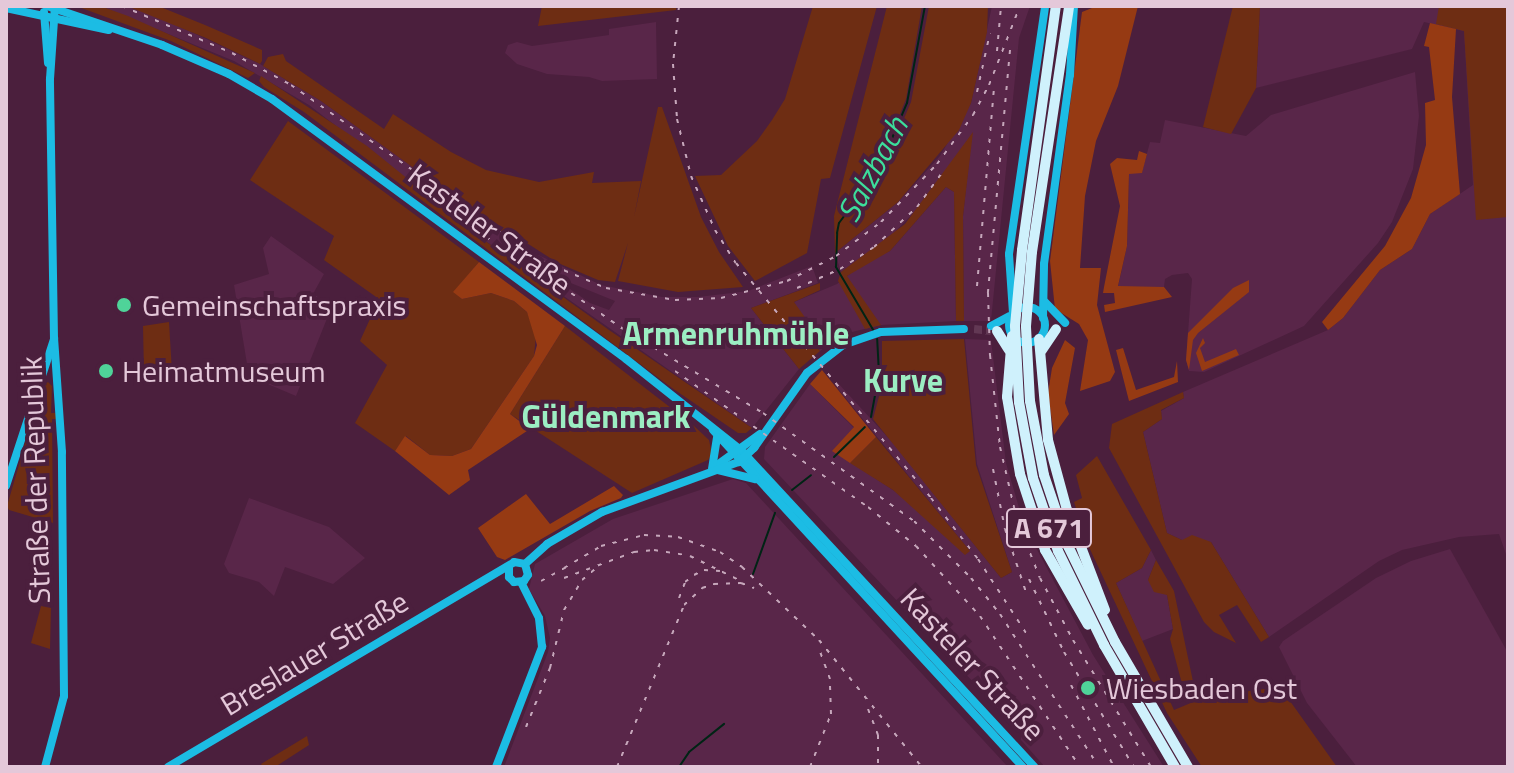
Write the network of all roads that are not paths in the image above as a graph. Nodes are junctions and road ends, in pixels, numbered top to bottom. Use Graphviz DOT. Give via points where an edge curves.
graph roads {
  1 [pos="1045,6"];
  2 [pos="1056,6"];
  3 [pos="1071,6"];
  4 [pos="6,8"];
  5 [pos="49,8"];
  6 [pos="55,19"];
  7 [pos="138,36"];
  8 [pos="50,79"];
  9 [pos="1027,251"];
  10 [pos="1044,302"];
  11 [pos="1043,318"];
  12 [pos="1001,323"];
  13 [pos="1060,326"];
  14 [pos="969,329"];
  15 [pos="1011,334"];
  16 [pos="1041,337"];
  17 [pos="54,339"];
  18 [pos="1010,352"];
  19 [pos="1042,356"];
  20 [pos="708,423"];
  21 [pos="717,436"];
  22 [pos="760,437"];
  23 [pos="740,456"];
  24 [pos="712,471"];
  25 [pos="758,475"];
  26 [pos="6,486"];
  27 [pos="525,564"];
  28 [pos="509,573"];
  29 [pos="521,582"];
  30 [pos="1109,644"];
  31 [pos="45,767"];
  32 [pos="168,767"];
  33 [pos="496,767"];
  34 [pos="1023,767"];
  35 [pos="1035,767"];
  36 [pos="1175,767"];
  37 [pos="1188,767"];
  1 -- 12 [label="main road"];
  2 -- 9 [label="highway, A 671"];
  3 -- 9 [label="highway, A 671"];
  3 -- 10 [label="main road" via="1070,75 1044,264"];
  4 -- 5 [label="main road, Kasteler Straße"];
  5 -- 6 [label="main road, Straße der Republik"];
  5 -- 7 [label="main road, Kasteler Straße"];
  5 -- 8 [label="main road, Straße der Republik"];
  6 -- 7 [label="main road, Kasteler Straße"];
  6 -- 8 [label="main road, Straße der Republik"];
  7 -- 20 [label="main road, Kasteler Straße" via="239,81 311,125"];
  8 -- 17 [label="main road, Straße der Republik"];
  9 -- 30 [label="highway, A 671, bridge" via="1024,401 1058,523"];
  10 -- 11 [label="main road"];
  10 -- 13 [label="main road"];
  11 -- 12 [label="main road" via="1023,307"];
  11 -- 16 [label="main road"];
  12 -- 15 [label="main road"];
  12 -- 15 [label="main road"];
  12 -- 18 [label="highway"];
  13 -- 19 [label="highway" via="1045,343"];
  14 -- 22 [label="main road" via="881,332 843,345 813,366"];
  15 -- 16 [label="main road" via="1023,343"];
  15 -- 18 [label="highway"];
  16 -- 19 [label="highway"];
  17 -- 26 [label="main road"];
  17 -- 31 [label="main road, Straße der Republik" via="61,416 64,688"];
  18 -- 30 [label="highway" via="1008,406 1027,500 1057,575"];
  19 -- 30 [label="highway" via="1048,440"];
  20 -- 21 [label="main road, Kasteler Straße"];
  20 -- 23 [label="main road, Kasteler Straße"];
  21 -- 23 [label="main road, Kasteler Straße"];
  21 -- 24 [label="main road"];
  22 -- 23 [label="main road"];
  22 -- 25 [label="main road"];
  23 -- 24 [label="main road"];
  23 -- 25 [label="main road, Kasteler Straße"];
  24 -- 25 [label="main road"];
  24 -- 27 [label="main road" via="602,512 547,544"];
  25 -- 34 [label="main road, Kasteler Straße"];
  25 -- 35 [label="main road, Kasteler Straße"];
  27 -- 28 [label="main road, Breslauer Straße" via="514,562"];
  27 -- 29 [label="main road" via="529,573"];
  28 -- 29 [label="main road"];
  28 -- 32 [label="main road, Breslauer Straße" via="484,580"];
  29 -- 33 [label="main road" via="539,618 542,647"];
  30 -- 36 [label="highway, A 671"];
  30 -- 37 [label="highway, A 671"];
}
